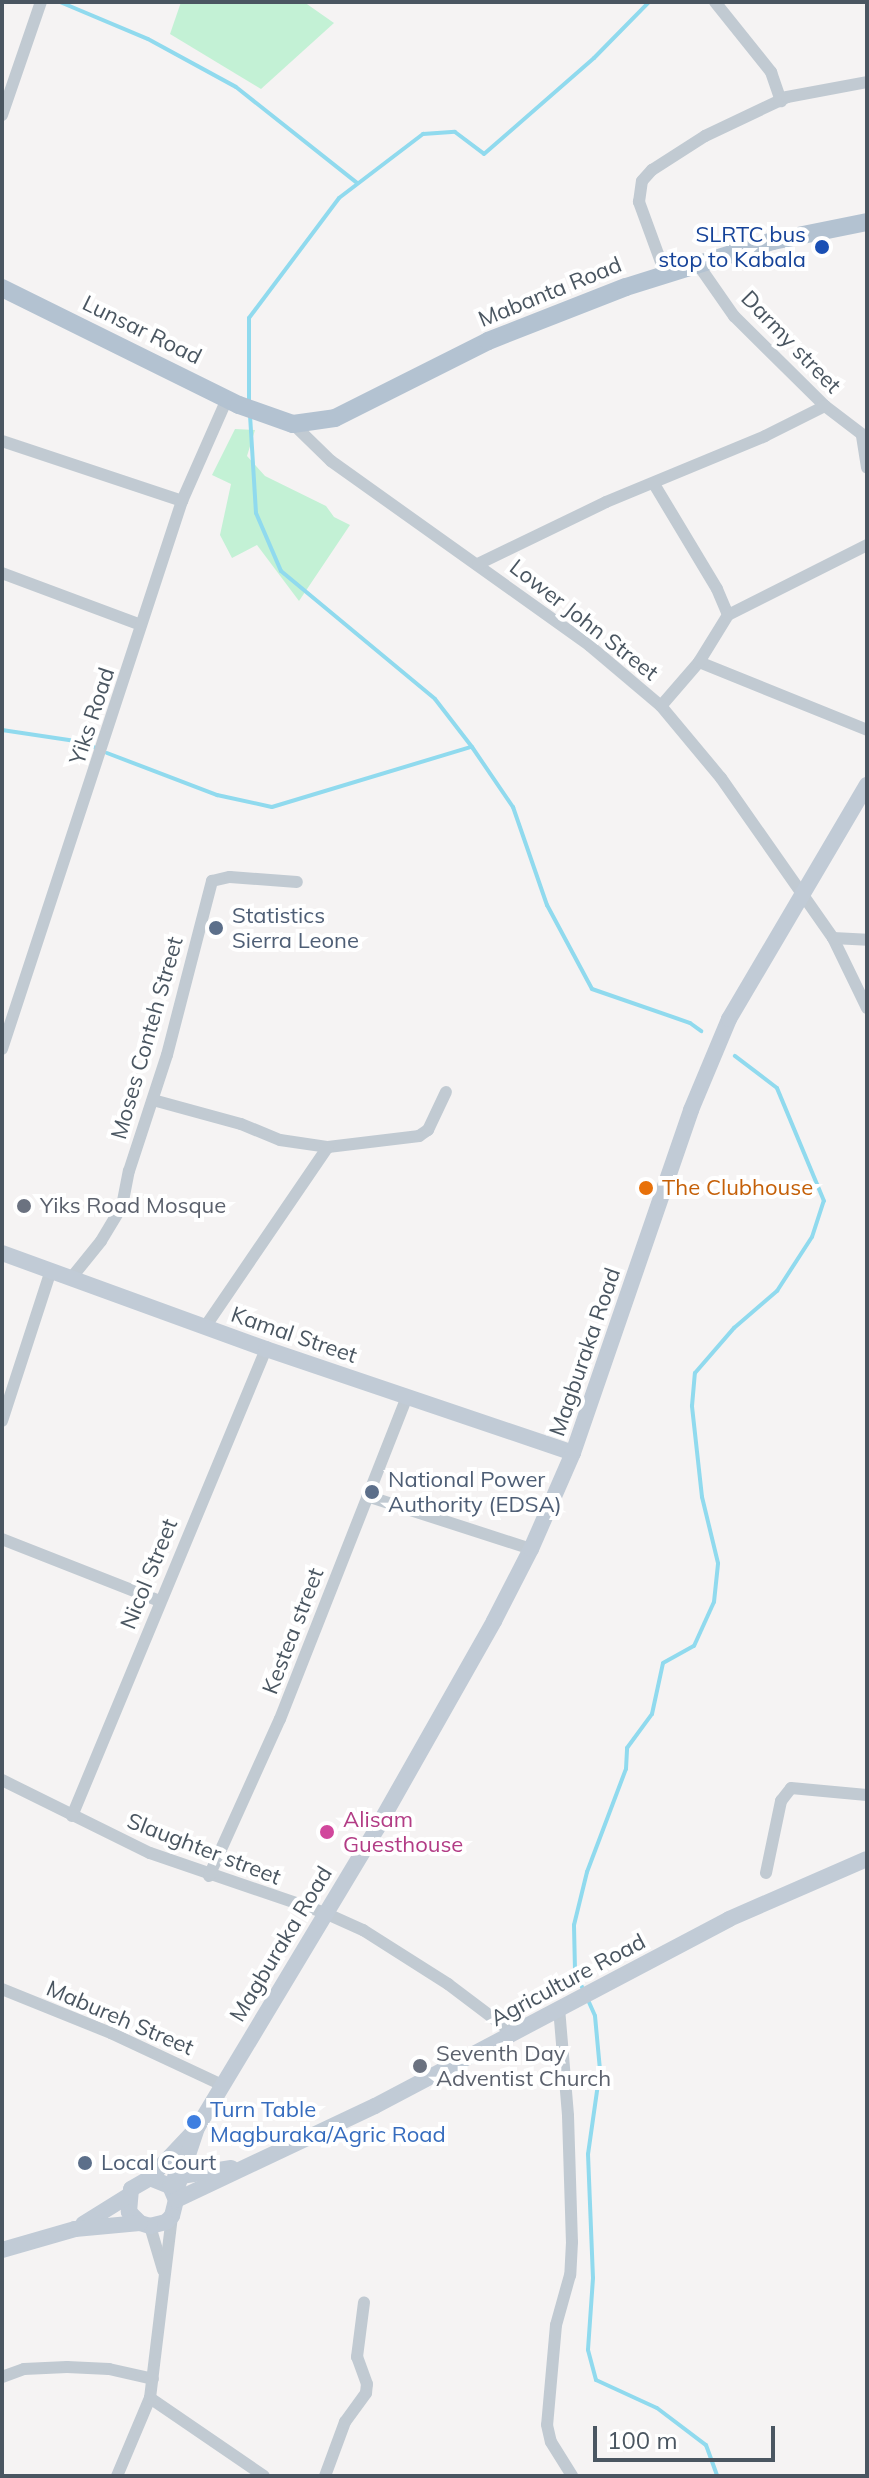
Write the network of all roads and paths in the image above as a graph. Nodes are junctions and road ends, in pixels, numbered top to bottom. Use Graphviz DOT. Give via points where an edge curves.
graph roads {
  1 [pos="41,2"];
  2 [pos="715,2"];
  3 [pos="867,82"];
  4 [pos="781,101"];
  5 [pos="2,115"];
  6 [pos="867,222"];
  7 [pos="697,263"];
  8 [pos="665,273"];
  9 [pos="2,288"];
  10 [pos="233,402"];
  11 [pos="825,406"];
  12 [pos="261,414"];
  13 [pos="293,424"];
  14 [pos="864,437"];
  15 [pos="2,441"];
  16 [pos="867,468"];
  17 [pos="654,484"];
  18 [pos="182,501"];
  19 [pos="867,545"];
  20 [pos="478,564"];
  21 [pos="2,573"];
  22 [pos="728,615"];
  23 [pos="141,625"];
  24 [pos="699,662"];
  25 [pos="661,706"];
  26 [pos="867,730"];
  27 [pos="867,785"];
  28 [pos="297,882"];
  29 [pos="801,897"];
  30 [pos="833,938"];
  31 [pos="867,940"];
  32 [pos="867,1008"];
  33 [pos="2,1049"];
  34 [pos="446,1092"];
  35 [pos="153,1100"];
  36 [pos="328,1147"];
  37 [pos="2,1253"];
  38 [pos="51,1270"];
  39 [pos="72,1277"];
  40 [pos="205,1327"];
  41 [pos="266,1349"];
  42 [pos="407,1397"];
  43 [pos="2,1421"];
  44 [pos="573,1453"];
  45 [pos="367,1496"];
  46 [pos="2,1539"];
  47 [pos="531,1549"];
  48 [pos="159,1601"];
  49 [pos="2,1780"];
  50 [pos="867,1795"];
  51 [pos="72,1816"];
  52 [pos="867,1859"];
  53 [pos="766,1873"];
  54 [pos="209,1876"];
  55 [pos="325,1913"];
  56 [pos="2,1989"];
  57 [pos="564,2006"];
  58 [pos="514,2034"];
  59 [pos="222,2085"];
  60 [pos="197,2128"];
  61 [pos="249,2165"];
  62 [pos="183,2175"];
  63 [pos="156,2179"];
  64 [pos="128,2196"];
  65 [pos="174,2203"];
  66 [pos="145,2224"];
  67 [pos="75,2229"];
  68 [pos="2,2250"];
  69 [pos="165,2277"];
  70 [pos="364,2302"];
  71 [pos="2,2377"];
  72 [pos="153,2379"];
  73 [pos="150,2398"];
  74 [pos="117,2476"];
  75 [pos="264,2476"];
  76 [pos="325,2476"];
  77 [pos="572,2476"];
  1 -- 5 [label="street"];
  2 -- 4 [label="street" via="771,72"];
  3 -- 4 [label="street"];
  4 -- 8 [label="street" via="705,136 642,181 641,212"];
  6 -- 7 [label="main road, Mabanta Road"];
  7 -- 8 [label="main road, Mabanta Road"];
  7 -- 11 [label="street, Darmy street" via="734,316"];
  8 -- 13 [label="main road, Mabanta Road" via="488,341 335,418"];
  9 -- 10 [label="main road, Lunsar Road"];
  10 -- 12 [label="main road, Lunsar Road"];
  10 -- 18 [label="street, Yiks Road"];
  11 -- 14 [label="street, Darmy street"];
  11 -- 17 [label="street"];
  12 -- 13 [label="main road, Mabanta Road"];
  13 -- 20 [label="street, Lower John Street" via="360,483"];
  14 -- 16 [label="street"];
  15 -- 18 [label="street"];
  17 -- 20 [label="street"];
  17 -- 22 [label="street"];
  18 -- 23 [label="street, Yiks Road"];
  19 -- 22 [label="street"];
  20 -- 25 [label="street, Lower John Street"];
  21 -- 23 [label="street"];
  22 -- 24 [label="street"];
  23 -- 33 [label="street, Yiks Road"];
  24 -- 25 [label="street"];
  24 -- 26 [label="street"];
  25 -- 29 [label="street, Lower John Street" via="721,778"];
  27 -- 29 [label="street, Magburaka Road"];
  28 -- 35 [label="street, Moses Conteh Street" via="230,877 212,881"];
  29 -- 30 [label="street, Lower John Street"];
  29 -- 44 [label="street, Magburaka Road" via="761,961 691,1110"];
  30 -- 31 [label="street"];
  30 -- 32 [label="street, Lower John Street"];
  34 -- 36 [label="street" via="428,1130 419,1136"];
  35 -- 36 [label="street" via="280,1140"];
  35 -- 39 [label="street, Moses Conteh Street" via="122,1206"];
  36 -- 40 [label="street"];
  37 -- 38 [label="street, Kamal Street"];
  38 -- 39 [label="street, Kamal Street"];
  38 -- 43 [label="street"];
  39 -- 40 [label="street, Kamal Street"];
  40 -- 41 [label="street, Kamal Street"];
  41 -- 42 [label="street, Kamal Street"];
  41 -- 48 [label="street, Nicol Street"];
  42 -- 44 [label="street, Kamal Street"];
  42 -- 45 [label="street, Kestea street"];
  44 -- 47 [label="street, Magburaka Road"];
  45 -- 47 [label="street"];
  45 -- 54 [label="street, Kestea street" via="280,1719"];
  46 -- 48 [label="street"];
  47 -- 55 [label="street, Magburaka Road"];
  48 -- 51 [label="street, Nicol Street"];
  49 -- 51 [label="street"];
  50 -- 53 [label="street" via="791,1788 781,1801"];
  51 -- 54 [label="street, Slaughter street"];
  52 -- 57 [label="street, Agriculture Road" via="729,1919"];
  54 -- 55 [label="street, Slaughter street"];
  55 -- 58 [label="street, Slaughter street" via="363,1930 448,1984"];
  55 -- 59 [label="street, Magburaka Road"];
  56 -- 59 [label="street, Mabureh Street"];
  57 -- 58 [label="street, Agriculture Road"];
  57 -- 77 [label="street" via="572,2242 570,2275 556,2325 547,2425"];
  58 -- 61 [label="street, Agriculture Road"];
  59 -- 60 [label="street, Magburaka Road"];
  60 -- 62 [label="street, Magburaka Road"];
  60 -- 63 [label="street, Magburaka Road"];
  61 -- 62 [label="street, Agriculture Road"];
  61 -- 65 [label="street, Agriculture Road"];
  62 -- 63 [label="street, Agriculture Road"];
  62 -- 65 [label="street, Magburaka Road"];
  63 -- 64 [label="street" via="136,2183"];
  63 -- 65 [label="street"];
  64 -- 66 [label="street" via="129,2212"];
  64 -- 67 [label="street"];
  65 -- 66 [label="street" via="166,2222"];
  65 -- 69 [label="street"];
  66 -- 67 [label="street"];
  66 -- 69 [label="street"];
  67 -- 68 [label="street"];
  69 -- 72 [label="street"];
  70 -- 76 [label="street" via="357,2357 366,2393 345,2422"];
  71 -- 72 [label="street" via="24,2369 67,2367"];
  72 -- 73 [label="street"];
  73 -- 74 [label="street"];
  73 -- 75 [label="street"];
}
